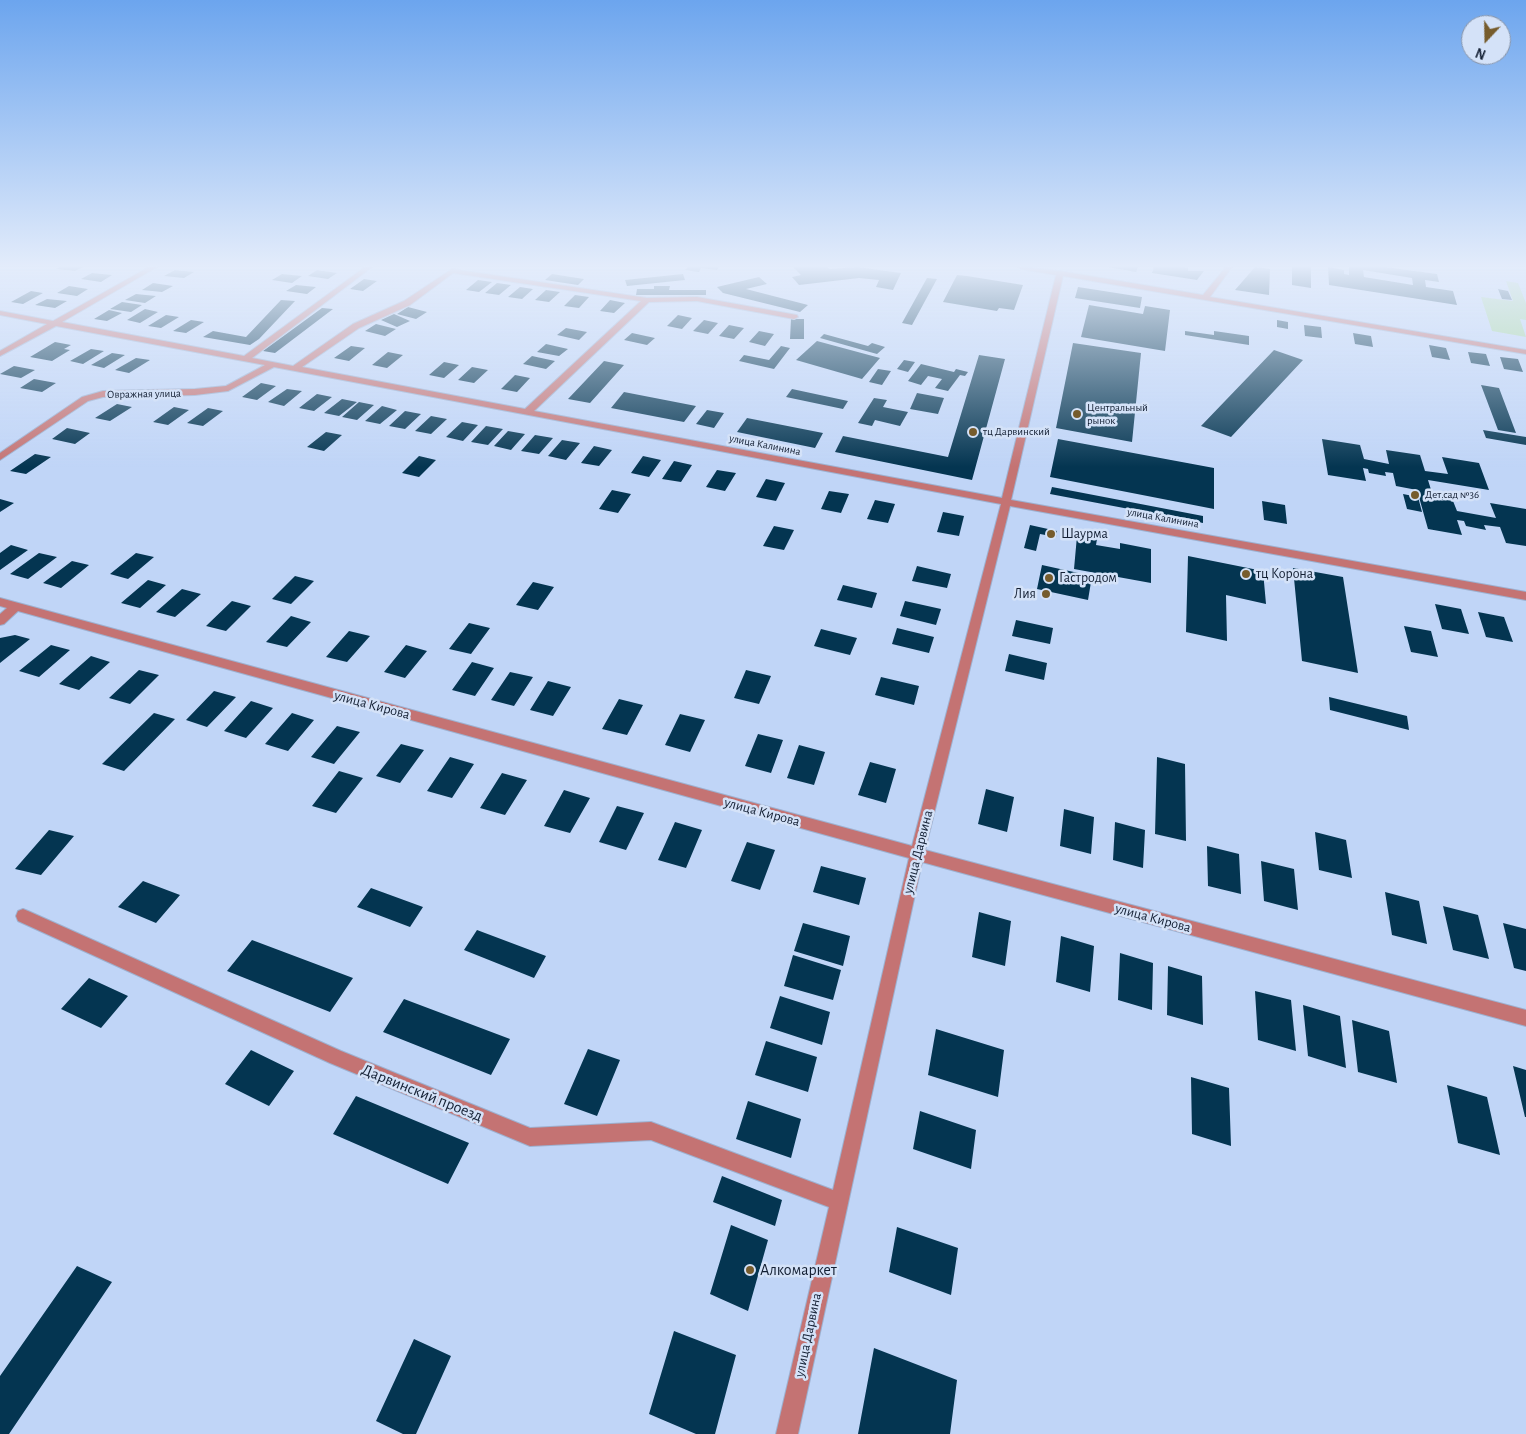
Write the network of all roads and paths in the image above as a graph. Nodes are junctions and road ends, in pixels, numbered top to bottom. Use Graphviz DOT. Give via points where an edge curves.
graph roads {
  1 [pos="35,334"];
  2 [pos="110,334"];
  3 [pos="279,334"];
  4 [pos="345,334"];
  5 [pos="611,334"];
  6 [pos="1046,334"];
  7 [pos="1419,334"];
  8 [pos="1526,352"];
  9 [pos="0,354"];
  10 [pos="244,360"];
  11 [pos="271,365"];
  12 [pos="294,370"];
  13 [pos="526,413"];
  14 [pos="0,457"];
  15 [pos="1006,502"];
  16 [pos="1526,596"];
  17 [pos="0,602"];
  18 [pos="15,606"];
  19 [pos="0,621"];
  20 [pos="917,854"];
  21 [pos="22,916"];
  22 [pos="1526,1018"];
  23 [pos="838,1201"];
  24 [pos="787,1434"];
  1 -- 9 [label="street"];
  2 -- 10 [label="street, улица Калинина"];
  3 -- 10 [label="street"];
  4 -- 12 [label="street"];
  5 -- 13 [label="street"];
  6 -- 15 [label="street, улица Дарвина"];
  7 -- 8 [label="street"];
  10 -- 11 [label="street, улица Калинина"];
  11 -- 12 [label="street, улица Калинина"];
  11 -- 14 [label="street, Овражная улица" via="228,388 103,394 84,399"];
  12 -- 13 [label="street, улица Калинина"];
  13 -- 15 [label="street, улица Калинина"];
  15 -- 16 [label="street, улица Калинина"];
  15 -- 20 [label="street, улица Дарвина"];
  17 -- 18 [label="street, улица Кирова"];
  18 -- 19 [label="street"];
  18 -- 20 [label="street, улица Кирова"];
  20 -- 22 [label="street, улица Кирова"];
  20 -- 23 [label="street, улица Дарвина"];
  21 -- 23 [label="street, Дарвинский проезд" via="336,1057 530,1137 651,1131"];
  23 -- 24 [label="street, улица Дарвина"];
}
